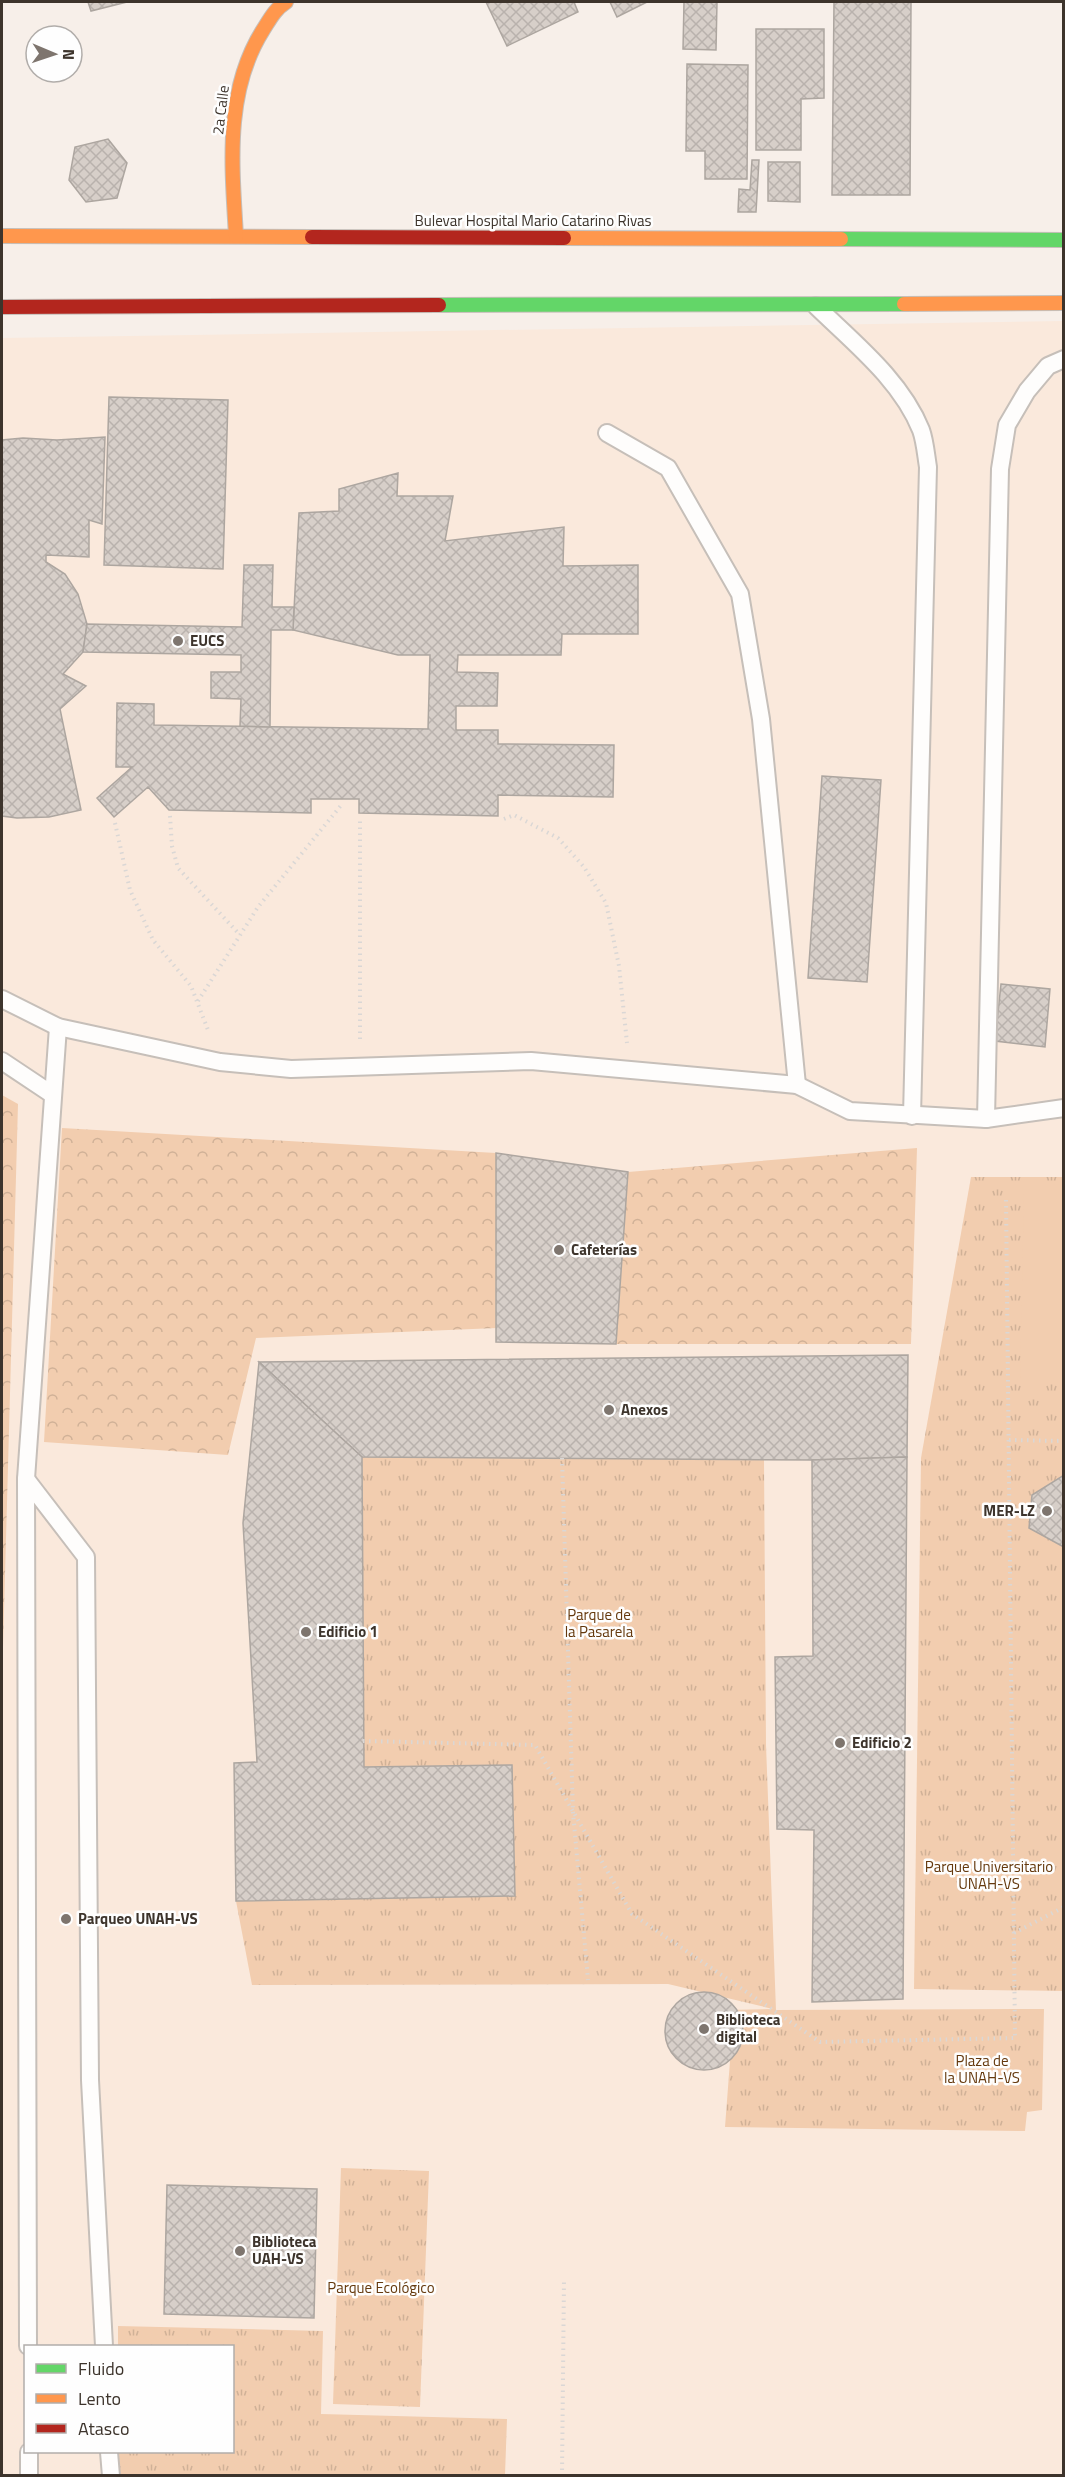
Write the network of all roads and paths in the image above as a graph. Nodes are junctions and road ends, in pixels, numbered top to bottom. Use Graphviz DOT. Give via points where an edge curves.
graph roads {
  1 [pos="286,2"];
  2 [pos="2,236"];
  3 [pos="236,236"];
  4 [pos="1064,240"];
  5 [pos="1064,303"];
  6 [pos="813,304"];
  7 [pos="2,307"];
  8 [pos="1064,359"];
  9 [pos="607,433"];
  10 [pos="343,803"];
  11 [pos="170,816"];
  12 [pos="360,817"];
  13 [pos="504,819"];
  14 [pos="115,823"];
  15 [pos="240,935"];
  16 [pos="2,999"];
  17 [pos="197,1001"];
  18 [pos="58,1027"];
  19 [pos="2,1062"];
  20 [pos="220,1062"];
  21 [pos="360,1066"];
  22 [pos="629,1071"];
  23 [pos="797,1085"];
  24 [pos="53,1095"];
  25 [pos="1064,1108"];
  26 [pos="912,1116"];
  27 [pos="986,1119"];
  28 [pos="1006,1198"];
  29 [pos="1009,1440"];
  30 [pos="1064,1441"];
  31 [pos="562,1458"];
  32 [pos="26,1479"];
  33 [pos="363,1741"];
  34 [pos="573,1812"];
  35 [pos="1064,1907"];
  36 [pos="1014,1934"];
  37 [pos="588,1980"];
  38 [pos="564,2278"];
  39 [pos="28,2345"];
  40 [pos="104,2345"];
  41 [pos="29,2453"];
  42 [pos="109,2453"];
  43 [pos="29,2475"];
  44 [pos="111,2475"];
  45 [pos="562,2475"];
  1 -- 3 [label="main road, 2a Calle" via="278,6 245,65 234,112"];
  2 -- 3 [label="main road, Bulevar Hospital Mario Catarino Rivas"];
  3 -- 4 [label="main road, Bulevar Hospital Mario Catarino Rivas"];
  5 -- 6 [label="main road"];
  6 -- 7 [label="main road"];
  6 -- 26 [label="lane" via="871,359 904,399 921,431 928,467"];
  8 -- 27 [label="lane" via="1048,366 1007,425 1000,469"];
  9 -- 23 [label="lane" via="668,468 740,594 761,719"];
  10 -- 15 [label="path" via="258,907"];
  11 -- 15 [label="path" via="178,867"];
  12 -- 21 [label="path"];
  13 -- 22 [label="path" via="514,815 558,838 584,867 606,903 620,966"];
  14 -- 17 [label="path" via="130,890 153,940 191,986"];
  15 -- 17 [label="path"];
  16 -- 18 [label="lane"];
  17 -- 20 [label="path"];
  18 -- 20 [label="lane"];
  18 -- 24 [label="lane"];
  19 -- 24 [label="lane"];
  20 -- 21 [label="lane" via="291,1069"];
  21 -- 22 [label="lane" via="531,1060"];
  22 -- 23 [label="lane"];
  23 -- 26 [label="lane" via="850,1111"];
  24 -- 32 [label="lane"];
  25 -- 27 [label="lane"];
  26 -- 27 [label="lane"];
  28 -- 29 [label="path"];
  29 -- 30 [label="path"];
  29 -- 36 [label="path"];
  31 -- 34 [label="path"];
  32 -- 39 [label="lane"];
  32 -- 40 [label="lane" via="86,1557 90,2080"];
  33 -- 34 [label="path" via="535,1745"];
  34 -- 36 [label="path" via="632,1914 820,2042 1015,2038"];
  34 -- 37 [label="path"];
  35 -- 36 [label="path"];
  38 -- 45 [label="path"];
  41 -- 43 [label="lane"];
  42 -- 44 [label="lane"];
}
